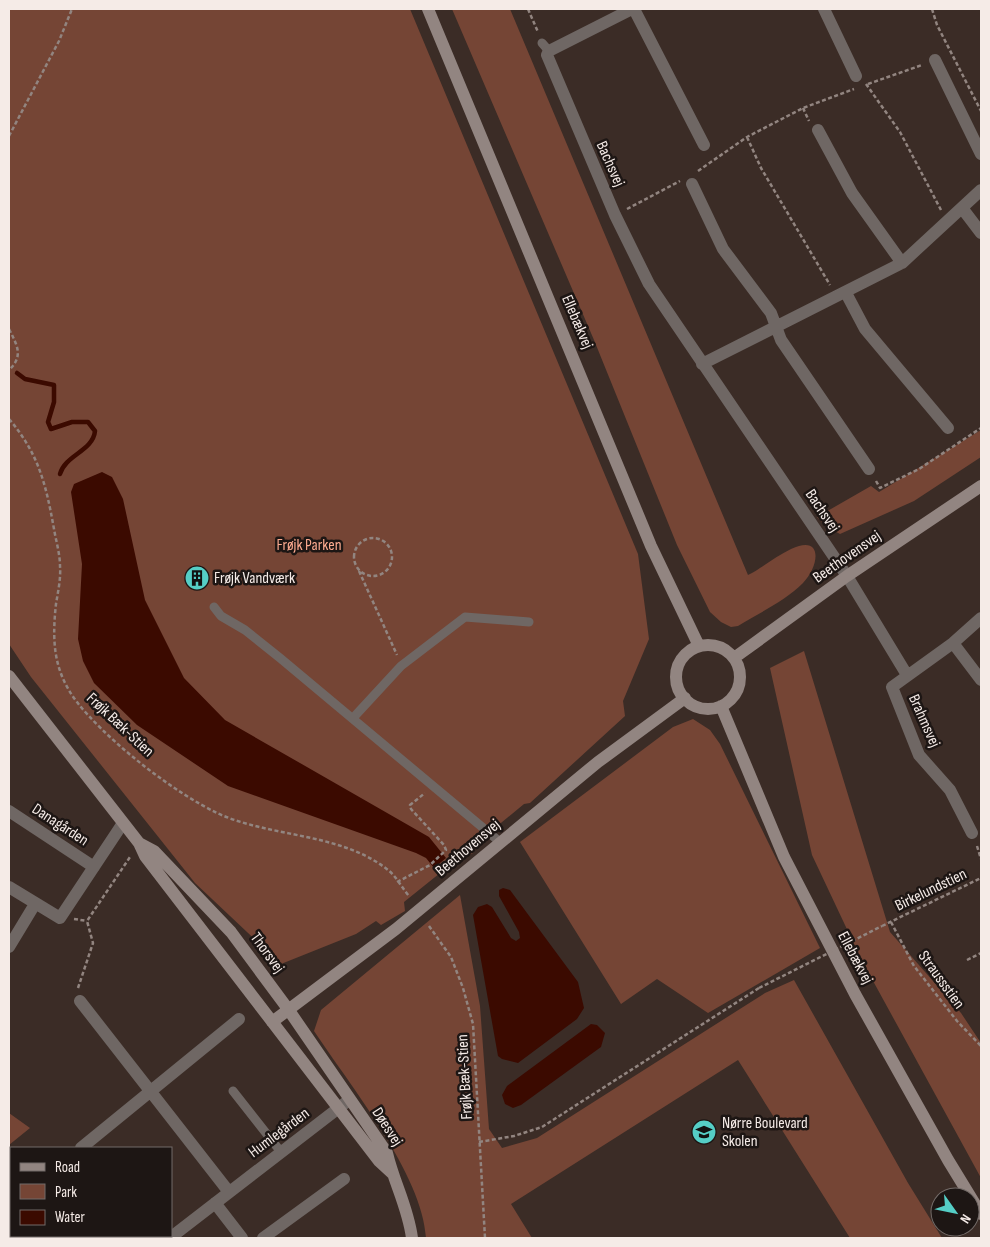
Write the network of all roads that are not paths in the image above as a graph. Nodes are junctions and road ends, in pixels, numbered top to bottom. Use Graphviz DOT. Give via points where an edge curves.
graph roads {
  1 [pos="428,9"];
  2 [pos="633,9"];
  3 [pos="824,9"];
  4 [pos="935,60"];
  5 [pos="861,80"];
  6 [pos="818,130"];
  7 [pos="704,145"];
  8 [pos="981,154"];
  9 [pos="689,179"];
  10 [pos="981,190"];
  11 [pos="962,208"];
  12 [pos="981,232"];
  13 [pos="902,263"];
  14 [pos="841,295"];
  15 [pos="777,326"];
  16 [pos="702,364"];
  17 [pos="948,428"];
  18 [pos="869,469"];
  19 [pos="981,486"];
  20 [pos="847,576"];
  21 [pos="214,607"];
  22 [pos="981,618"];
  23 [pos="529,622"];
  24 [pos="953,643"];
  25 [pos="699,646"];
  26 [pos="734,658"];
  27 [pos="907,675"];
  28 [pos="9,676"];
  29 [pos="981,680"];
  30 [pos="685,698"];
  31 [pos="721,706"];
  32 [pos="352,718"];
  33 [pos="9,811"];
  34 [pos="123,823"];
  35 [pos="972,833"];
  36 [pos="500,842"];
  37 [pos="139,843"];
  38 [pos="94,867"];
  39 [pos="9,887"];
  40 [pos="35,904"];
  41 [pos="9,947"];
  42 [pos="80,1001"];
  43 [pos="288,1009"];
  44 [pos="239,1018"];
  45 [pos="272,1022"];
  46 [pos="233,1091"];
  47 [pos="151,1092"];
  48 [pos="349,1100"];
  49 [pos="338,1108"];
  50 [pos="82,1147"];
  51 [pos="281,1152"];
  52 [pos="392,1174"];
  53 [pos="344,1179"];
  54 [pos="229,1192"];
  55 [pos="215,1203"];
  56 [pos="981,1214"];
  57 [pos="172,1234"];
  58 [pos="242,1238"];
  59 [pos="263,1238"];
  60 [pos="412,1238"];
  1 -- 25 [label="street, Ellebækvej" via="652,546"];
  2 -- 7 [label="street"];
  2 -- 16 [label="street, Bachsvej" via="546,47 547,55 615,215 649,284"];
  3 -- 5 [label="street"];
  4 -- 8 [label="street"];
  6 -- 13 [label="street" via="852,193"];
  9 -- 15 [label="street" via="723,249 771,313"];
  10 -- 11 [label="street"];
  11 -- 12 [label="street"];
  11 -- 13 [label="street"];
  13 -- 14 [label="street"];
  14 -- 15 [label="street"];
  14 -- 17 [label="street" via="865,329"];
  15 -- 16 [label="street"];
  15 -- 18 [label="street" via="781,340"];
  16 -- 20 [label="street, Bachsvej"];
  19 -- 20 [label="street, Beethovensvej"];
  20 -- 26 [label="street, Beethovensvej"];
  20 -- 27 [label="street, Brahmsvej"];
  21 -- 32 [label="lane" via="221,616 245,630"];
  22 -- 24 [label="street, Brahmsvej"];
  23 -- 32 [label="lane" via="465,617 401,666"];
  24 -- 27 [label="street, Brahmsvej"];
  24 -- 29 [label="street"];
  25 -- 26 [label="street" via="718,646"];
  25 -- 30 [label="street" via="689,651 678,669 676,679"];
  26 -- 31 [label="street" via="740,680 734,695"];
  27 -- 35 [label="street, Brahmsvej" via="892,687 919,755 950,790"];
  28 -- 34 [label="street, Thorsvej"];
  30 -- 31 [label="street" via="702,708"];
  30 -- 36 [label="street, Beethovensvej" via="598,762"];
  31 -- 56 [label="street, Ellebækvej" via="784,857 855,994"];
  32 -- 36 [label="lane"];
  33 -- 38 [label="street, Danagården"];
  34 -- 37 [label="street, Thorsvej"];
  34 -- 38 [label="street, Danagården"];
  36 -- 43 [label="street, Beethovensvej" via="396,929"];
  37 -- 43 [label="street, Thorsvej" via="154,850 231,932"];
  37 -- 45 [label="street, Thorsvej" via="145,856"];
  38 -- 40 [label="street, Danagården" via="60,918"];
  39 -- 40 [label="street, Danagården"];
  40 -- 41 [label="street"];
  42 -- 47 [label="street"];
  43 -- 45 [label="street, Beethovensvej"];
  43 -- 48 [label="street, Thorsvej"];
  44 -- 47 [label="street"];
  45 -- 49 [label="street, Thorsvej"];
  46 -- 51 [label="lane"];
  47 -- 50 [label="street"];
  47 -- 54 [label="street"];
  48 -- 49 [label="street, Humlegården"];
  48 -- 52 [label="street, Døesvej" via="387,1153"];
  49 -- 51 [label="street, Humlegården"];
  49 -- 52 [label="street, Døesvej"];
  51 -- 54 [label="street, Humlegården"];
  52 -- 60 [label="street, Døesvej" via="402,1192"];
  53 -- 59 [label="street"];
  54 -- 55 [label="street, Humlegården"];
  55 -- 57 [label="street, Humlegården"];
  55 -- 58 [label="street"];
}
